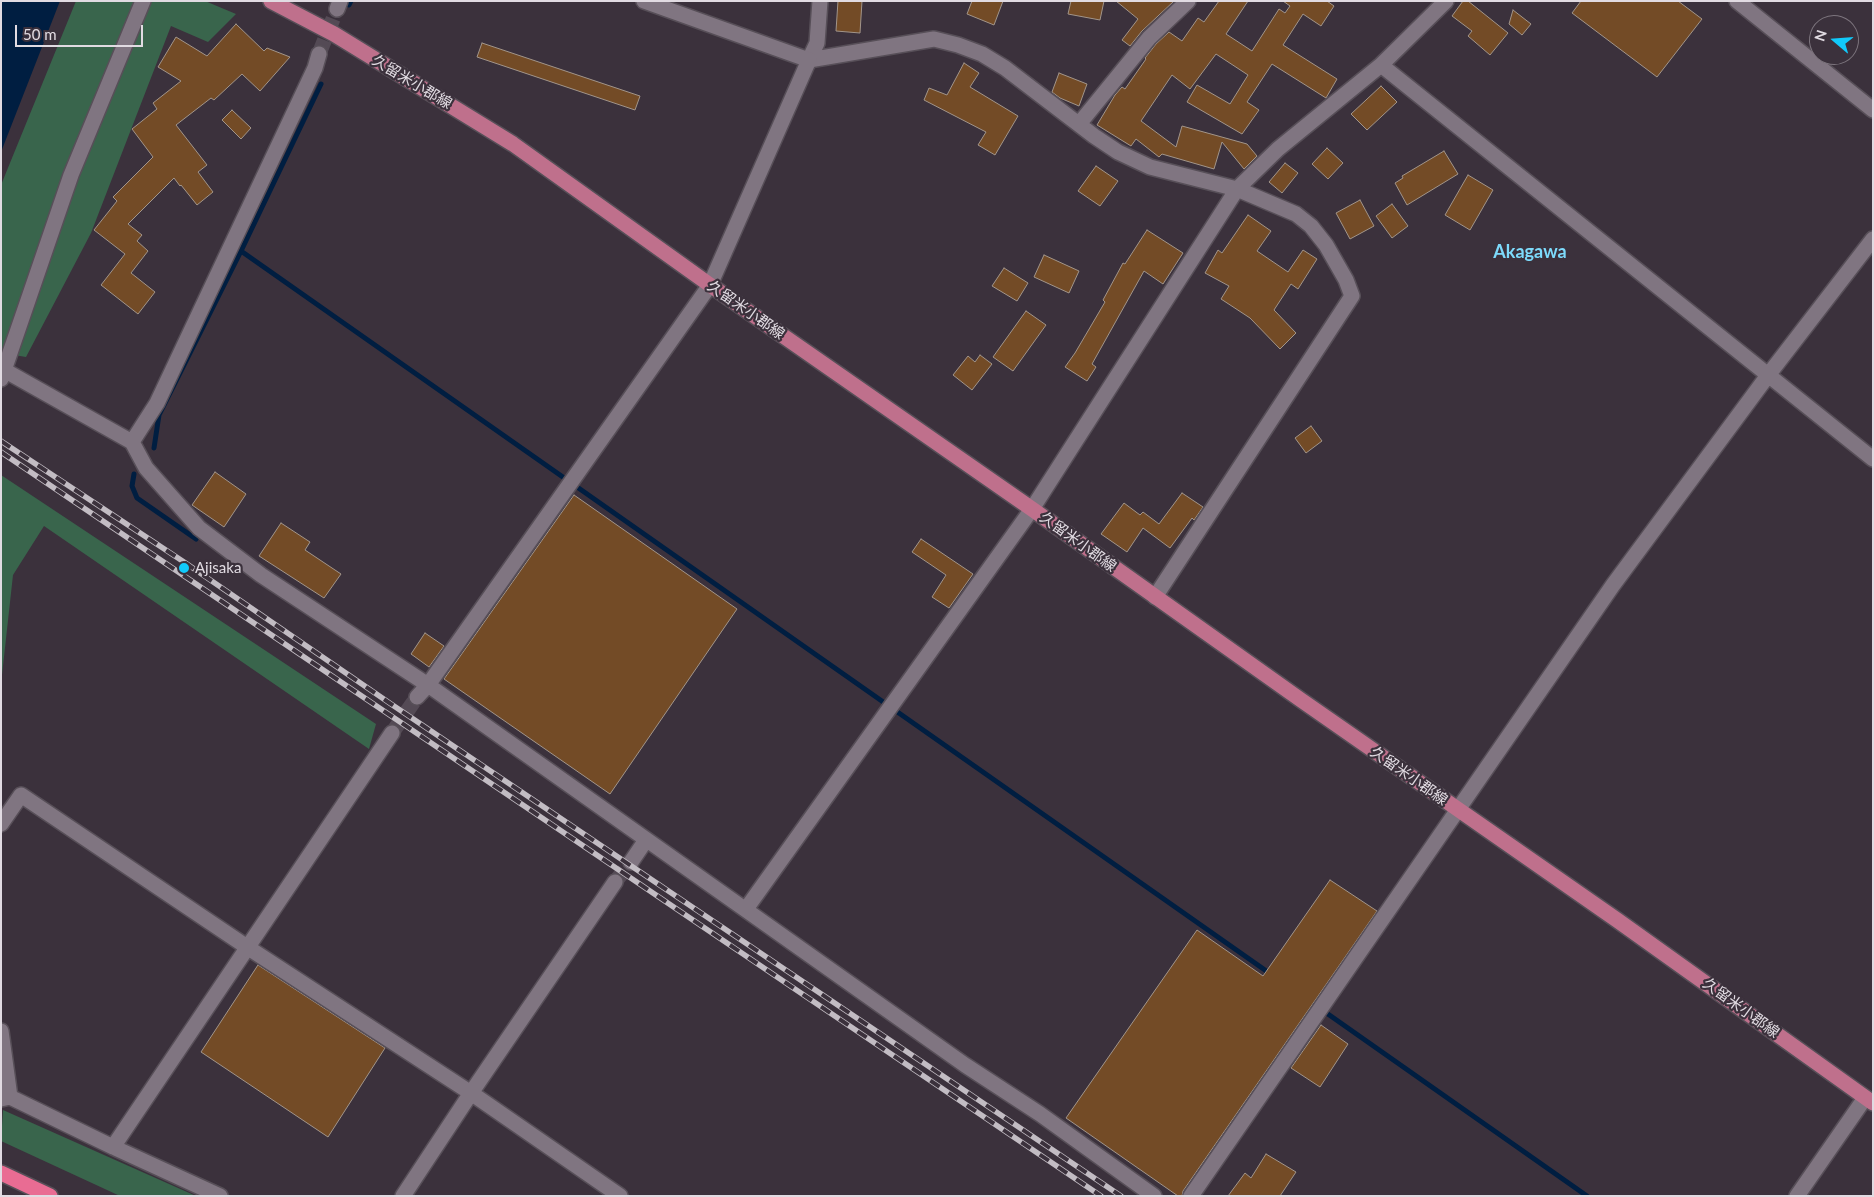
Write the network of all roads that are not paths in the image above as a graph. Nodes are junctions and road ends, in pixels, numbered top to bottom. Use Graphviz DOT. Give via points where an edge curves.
graph roads {
  1 [pos="143,1"];
  2 [pos="271,1"];
  3 [pos="644,1"];
  4 [pos="820,1"];
  5 [pos="1188,1"];
  6 [pos="1446,1"];
  7 [pos="1737,1"];
  8 [pos="319,54"];
  9 [pos="809,60"];
  10 [pos="1381,65"];
  11 [pos="1873,110"];
  12 [pos="1079,124"];
  13 [pos="1237,189"];
  14 [pos="1873,240"];
  15 [pos="710,285"];
  16 [pos="3,374"];
  17 [pos="1769,374"];
  18 [pos="132,442"];
  19 [pos="1873,459"];
  20 [pos="1032,509"];
  21 [pos="1155,596"];
  22 [pos="428,685"];
  23 [pos="416,697"];
  24 [pos="392,733"];
  25 [pos="1458,810"];
  26 [pos="1,824"];
  27 [pos="646,840"];
  28 [pos="631,862"];
  29 [pos="615,882"];
  30 [pos="746,909"];
  31 [pos="247,948"];
  32 [pos="1,1031"];
  33 [pos="471,1093"];
  34 [pos="6,1098"];
  35 [pos="1869,1100"];
  36 [pos="113,1147"];
  37 [pos="1,1172"];
  38 [pos="50,1196"];
  39 [pos="220,1196"];
  40 [pos="403,1196"];
  41 [pos="620,1196"];
  42 [pos="1154,1196"];
  43 [pos="1191,1196"];
  44 [pos="1797,1196"];
  1 -- 16 [label="street" via="71,175"];
  2 -- 15 [label="main road, 久留米小郡線" via="334,34 513,144"];
  3 -- 9 [label="street"];
  4 -- 9 [label="street" via="818,43"];
  5 -- 12 [label="street" via="1149,38"];
  6 -- 10 [label="street"];
  7 -- 11 [label="street"];
  8 -- 18 [label="street" via="157,403"];
  9 -- 12 [label="street" via="934,39 982,54"];
  9 -- 15 [label="street"];
  10 -- 13 [label="street" via="1278,149"];
  10 -- 17 [label="street"];
  12 -- 13 [label="street" via="1118,152 1150,167"];
  13 -- 20 [label="street"];
  13 -- 21 [label="street" via="1296,214 1311,226 1326,245 1352,296"];
  14 -- 17 [label="street"];
  15 -- 20 [label="main road, 久留米小郡線"];
  15 -- 22 [label="street"];
  16 -- 18 [label="street"];
  17 -- 19 [label="street"];
  17 -- 25 [label="street" via="1613,585"];
  18 -- 22 [label="street" via="146,468 199,528 261,575"];
  20 -- 21 [label="main road, 久留米小郡線"];
  20 -- 30 [label="street"];
  21 -- 25 [label="main road, 久留米小郡線"];
  22 -- 23 [label="street"];
  22 -- 27 [label="street"];
  24 -- 31 [label="street"];
  25 -- 35 [label="main road, 久留米小郡線"];
  25 -- 43 [label="street"];
  26 -- 31 [label="street" via="21,795"];
  27 -- 28 [label="street"];
  27 -- 30 [label="street"];
  29 -- 33 [label="street"];
  30 -- 42 [label="street"];
  31 -- 33 [label="street"];
  31 -- 36 [label="street"];
  32 -- 34 [label="street"];
  33 -- 40 [label="street"];
  33 -- 41 [label="street"];
  34 -- 36 [label="street"];
  35 -- 44 [label="street"];
  36 -- 39 [label="street"];
  37 -- 38 [label="highway"];
}
